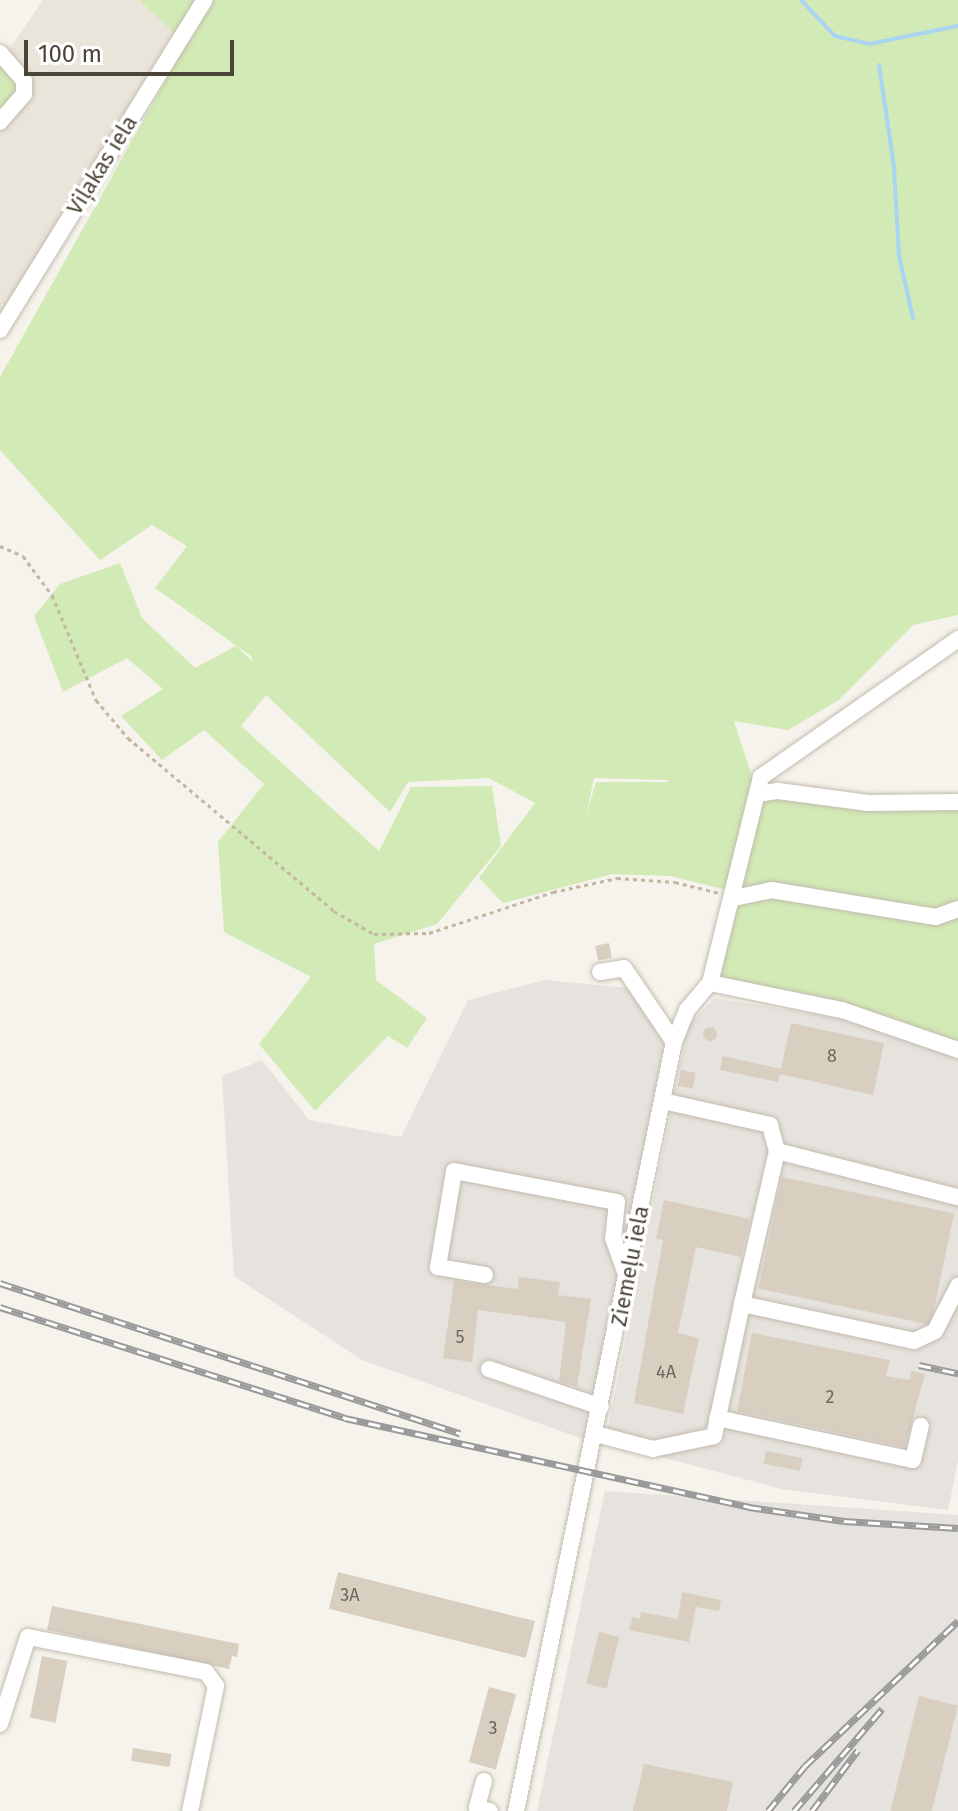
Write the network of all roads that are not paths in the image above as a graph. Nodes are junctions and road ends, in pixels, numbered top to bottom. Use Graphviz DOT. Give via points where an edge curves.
graph roads {
  1 [pos="205,0"];
  2 [pos="0,53"];
  3 [pos="0,122"];
  4 [pos="0,330"];
  5 [pos="958,639"];
  6 [pos="758,794"];
  7 [pos="958,802"];
  8 [pos="734,898"];
  9 [pos="958,909"];
  10 [pos="600,972"];
  11 [pos="710,983"];
  12 [pos="674,1042"];
  13 [pos="958,1050"];
  14 [pos="663,1101"];
  15 [pos="777,1151"];
  16 [pos="958,1197"];
  17 [pos="485,1275"];
  18 [pos="627,1279"];
  19 [pos="958,1286"];
  20 [pos="742,1304"];
  21 [pos="489,1369"];
  22 [pos="601,1407"];
  23 [pos="717,1418"];
  24 [pos="921,1426"];
  25 [pos="596,1434"];
  26 [pos="0,1724"];
  27 [pos="484,1781"];
  28 [pos="190,1811"];
  29 [pos="490,1811"];
  30 [pos="516,1811"];
  1 -- 4 [label="street, Viļakas iela"];
  2 -- 3 [label="street" via="24,81 24,94"];
  5 -- 6 [label="street" via="784,759 761,777"];
  6 -- 7 [label="street" via="778,791 868,803"];
  6 -- 8 [label="street"];
  8 -- 9 [label="street" via="771,890 936,917"];
  8 -- 11 [label="street"];
  10 -- 12 [label="street" via="624,968"];
  11 -- 12 [label="street, Ziemeļu iela" via="687,1010"];
  11 -- 13 [label="street" via="842,1010"];
  12 -- 14 [label="street, Ziemeļu iela"];
  14 -- 15 [label="street" via="770,1125"];
  14 -- 18 [label="street, Ziemeļu iela"];
  15 -- 16 [label="street"];
  15 -- 20 [label="street"];
  17 -- 18 [label="street" via="438,1267 454,1171 617,1202 613,1238"];
  18 -- 22 [label="street, Ziemeļu iela"];
  19 -- 20 [label="street" via="935,1331 914,1341"];
  20 -- 23 [label="street"];
  21 -- 22 [label="street"];
  22 -- 25 [label="street, Ziemeļu iela"];
  23 -- 24 [label="street" via="913,1460"];
  23 -- 25 [label="street" via="714,1436 667,1448"];
  25 -- 30 [label="street, Ziemeļu iela"];
  26 -- 28 [label="street" via="23,1640 33,1636 206,1672 216,1686"];
  27 -- 29 [label="street" via="477,1808"];
}
